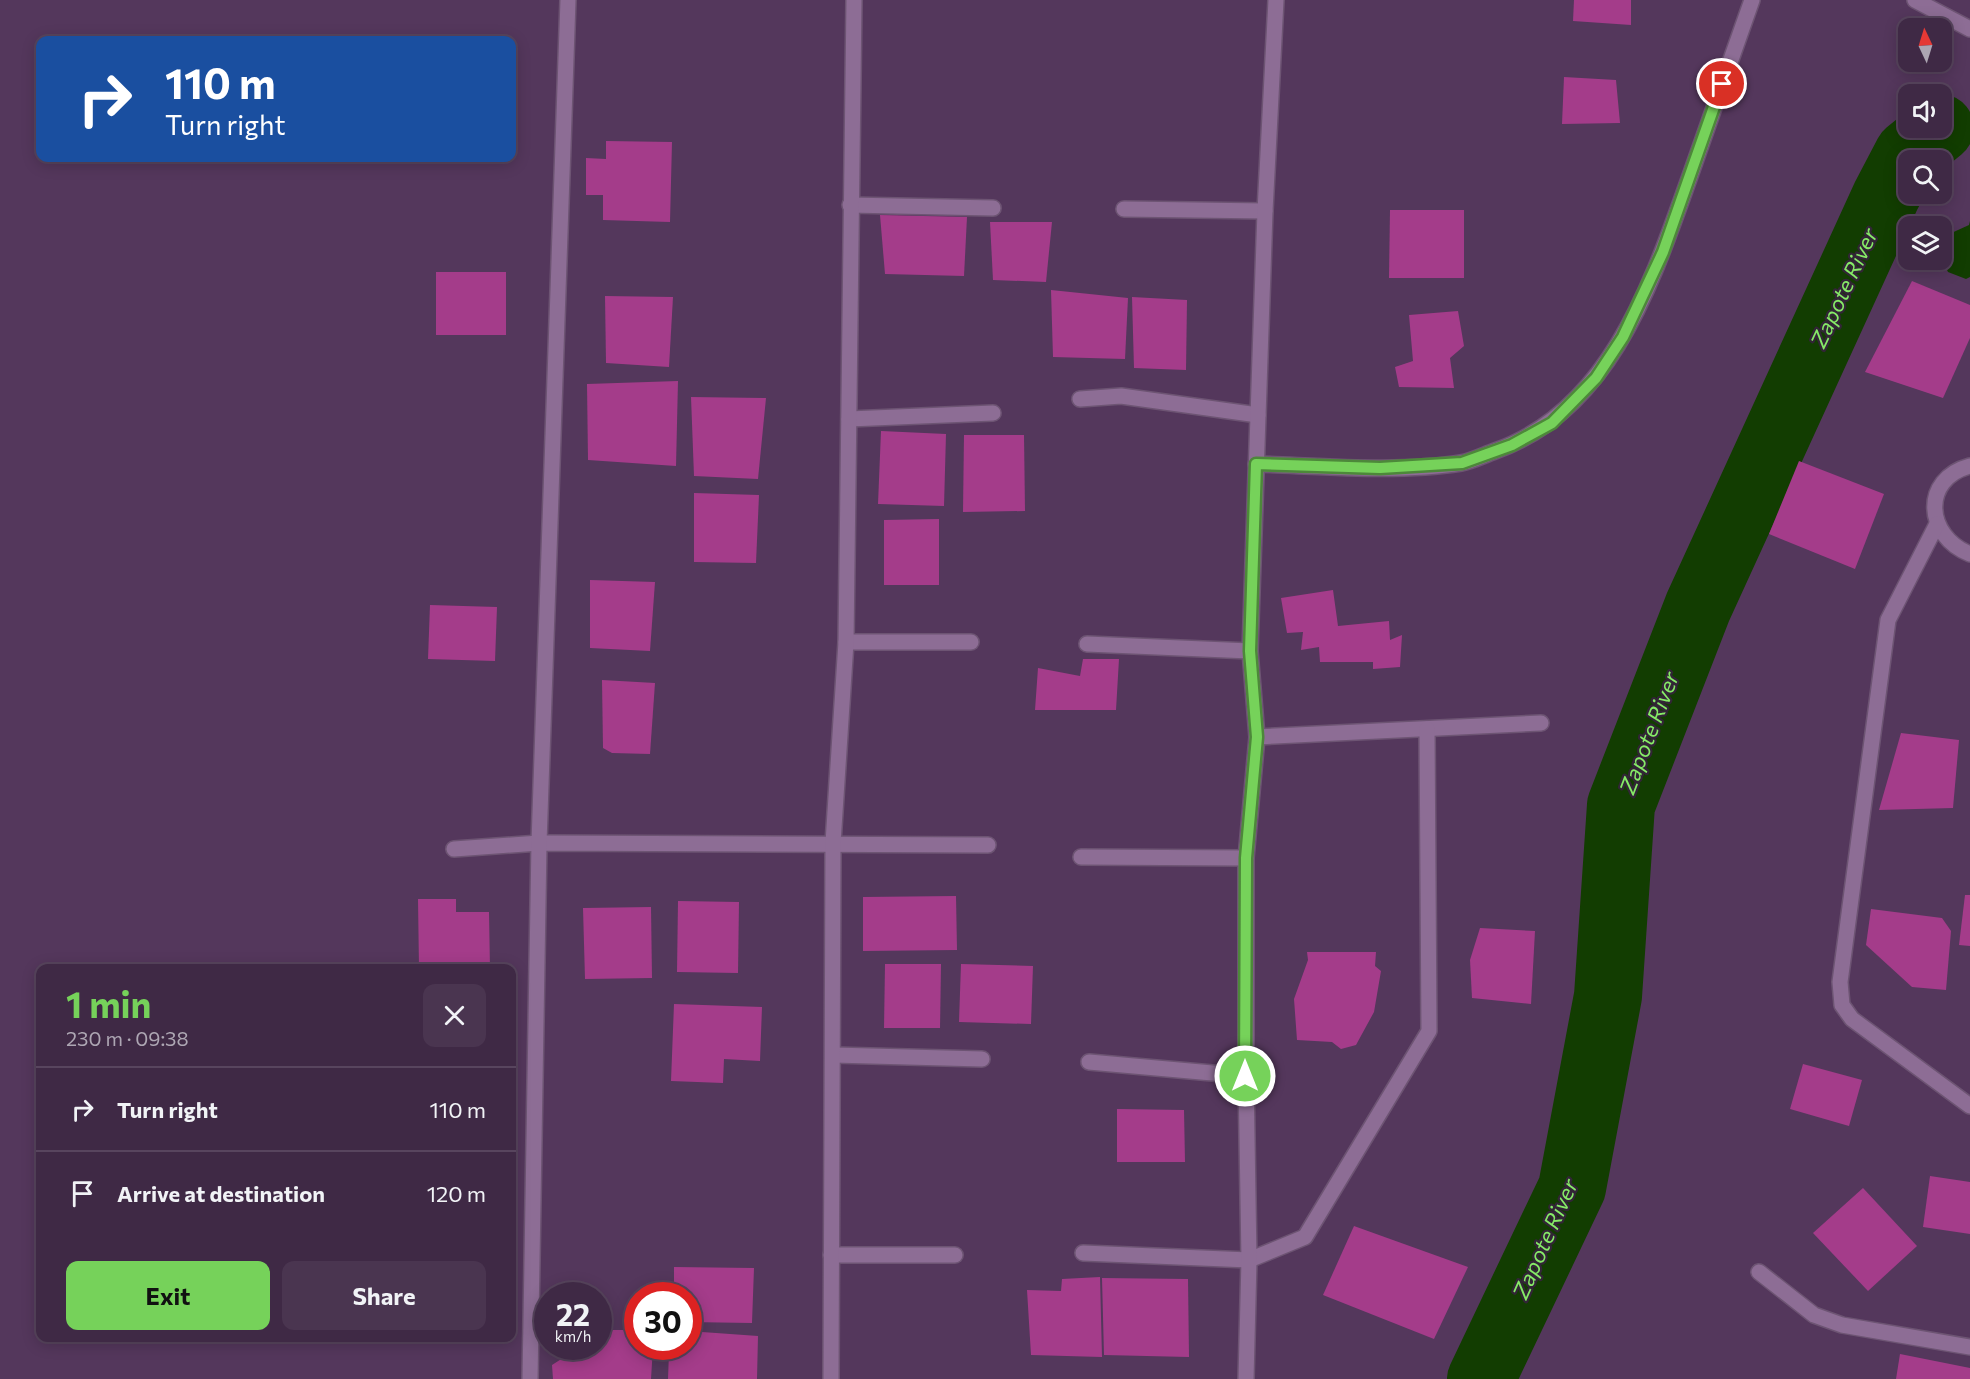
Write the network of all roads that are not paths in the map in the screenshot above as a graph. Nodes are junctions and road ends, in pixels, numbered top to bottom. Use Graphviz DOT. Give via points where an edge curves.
graph roads {
  1 [pos="568,0"];
  2 [pos="854,0"];
  3 [pos="1276,0"];
  4 [pos="1752,0"];
  5 [pos="1915,0"];
  6 [pos="1970,28"];
  7 [pos="850,205"];
  8 [pos="993,208"];
  9 [pos="1125,209"];
  10 [pos="1265,211"];
  11 [pos="1080,399"];
  12 [pos="993,413"];
  13 [pos="1258,415"];
  14 [pos="849,419"];
  15 [pos="1256,464"];
  16 [pos="1970,466"];
  17 [pos="1937,524"];
  18 [pos="1970,554"];
  19 [pos="846,642"];
  20 [pos="971,642"];
  21 [pos="1087,644"];
  22 [pos="1250,651"];
  23 [pos="1541,723"];
  24 [pos="1427,729"];
  25 [pos="1257,737"];
  26 [pos="539,843"];
  27 [pos="833,843"];
  28 [pos="988,845"];
  29 [pos="454,849"];
  30 [pos="1081,857"];
  31 [pos="1246,858"];
  32 [pos="834,1055"];
  33 [pos="982,1059"];
  34 [pos="1089,1062"];
  35 [pos="1245,1076"];
  36 [pos="1970,1106"];
  37 [pos="1083,1253"];
  38 [pos="831,1255"];
  39 [pos="955,1255"];
  40 [pos="1249,1260"];
  41 [pos="1759,1272"];
  42 [pos="1970,1347"];
  43 [pos="530,1379"];
  44 [pos="831,1379"];
  45 [pos="1246,1379"];
  1 -- 26 [label="street"];
  2 -- 7 [label="street"];
  3 -- 10 [label="street"];
  4 -- 15 [label="street" via="1663,252 1623,337 1596,378 1552,423 1512,445 1462,463 1380,468"];
  5 -- 6 [label="street"];
  7 -- 8 [label="street"];
  7 -- 14 [label="street"];
  9 -- 10 [label="street"];
  10 -- 13 [label="street"];
  11 -- 13 [label="street" via="1121,396"];
  12 -- 14 [label="street"];
  13 -- 15 [label="street"];
  14 -- 19 [label="street"];
  15 -- 22 [label="street"];
  16 -- 17 [label="street" via="1954,472 1943,483 1934,510"];
  17 -- 18 [label="street" via="1943,537"];
  17 -- 36 [label="street" via="1888,620 1840,982 1842,1005 1852,1019"];
  19 -- 20 [label="street"];
  19 -- 27 [label="street"];
  21 -- 22 [label="street"];
  22 -- 25 [label="street"];
  23 -- 24 [label="street"];
  24 -- 25 [label="street"];
  24 -- 40 [label="street" via="1430,1031 1305,1237"];
  25 -- 31 [label="street"];
  26 -- 27 [label="street"];
  26 -- 29 [label="street"];
  26 -- 43 [label="street"];
  27 -- 28 [label="street"];
  27 -- 32 [label="street"];
  30 -- 31 [label="street"];
  31 -- 35 [label="street"];
  32 -- 33 [label="street"];
  32 -- 38 [label="street"];
  34 -- 35 [label="street"];
  35 -- 40 [label="street"];
  37 -- 40 [label="street"];
  38 -- 39 [label="street"];
  38 -- 44 [label="street"];
  40 -- 45 [label="street"];
  41 -- 42 [label="street" via="1814,1315 1842,1325"];
}
